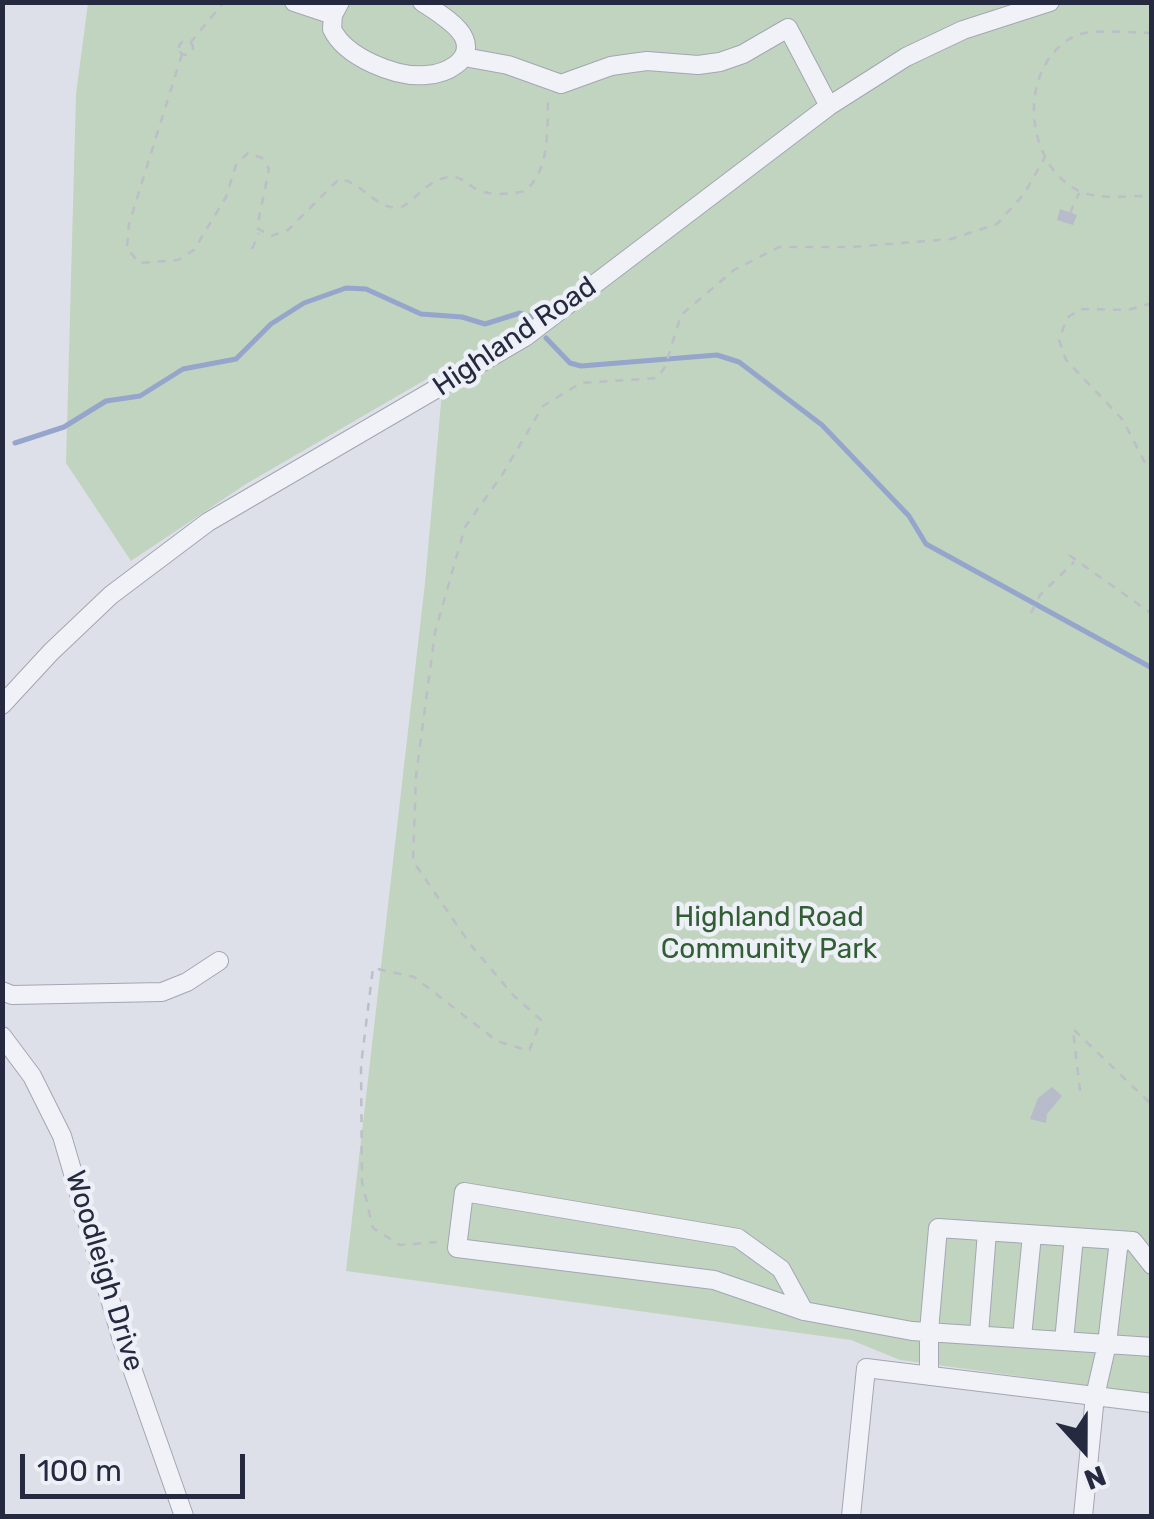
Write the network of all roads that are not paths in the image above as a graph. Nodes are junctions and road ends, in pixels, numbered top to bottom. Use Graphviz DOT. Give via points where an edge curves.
graph roads {
  1 [pos="294,2"];
  2 [pos="422,2"];
  3 [pos="1050,2"];
  4 [pos="337,9"];
  5 [pos="464,57"];
  6 [pos="830,106"];
  7 [pos="2,705"];
  8 [pos="219,962"];
  9 [pos="2,992"];
  10 [pos="2,1036"];
  11 [pos="987,1232"];
  12 [pos="1032,1234"];
  13 [pos="1074,1237"];
  14 [pos="1119,1240"];
  15 [pos="1152,1265"];
  16 [pos="804,1311"];
  17 [pos="929,1331"];
  18 [pos="979,1334"];
  19 [pos="1022,1338"];
  20 [pos="1064,1340"];
  21 [pos="1107,1344"];
  22 [pos="1152,1347"];
  23 [pos="929,1376"];
  24 [pos="1095,1396"];
  25 [pos="1152,1403"];
  26 [pos="184,1516"];
  27 [pos="851,1516"];
  28 [pos="1083,1516"];
  1 -- 4 [label="street"];
  2 -- 5 [label="street" via="460,31"];
  3 -- 6 [label="street, Highland Road" via="963,30"];
  4 -- 5 [label="street" via="332,28 340,41 383,66 426,76"];
  5 -- 6 [label="street" via="561,84 647,61 720,62 788,28"];
  6 -- 7 [label="street, Highland Road" via="525,337 171,548 75,628"];
  8 -- 9 [label="street" via="162,992"];
  10 -- 26 [label="street, Woodleigh Drive" via="32,1076 62,1136 122,1340"];
  11 -- 12 [label="street"];
  11 -- 17 [label="street" via="938,1228"];
  11 -- 18 [label="street"];
  12 -- 13 [label="street"];
  12 -- 19 [label="street"];
  13 -- 14 [label="street"];
  13 -- 20 [label="street"];
  14 -- 15 [label="street" via="1132,1241"];
  14 -- 21 [label="street"];
  16 -- 16 [label="street" via="781,1269 738,1238 464,1192 457,1248 714,1280"];
  16 -- 17 [label="street"];
  17 -- 18 [label="street"];
  17 -- 23 [label="street"];
  18 -- 19 [label="street"];
  19 -- 20 [label="street"];
  20 -- 21 [label="street"];
  21 -- 22 [label="street"];
  21 -- 24 [label="street"];
  23 -- 24 [label="street"];
  23 -- 27 [label="street" via="866,1368"];
  24 -- 25 [label="street"];
  24 -- 28 [label="street"];
}
